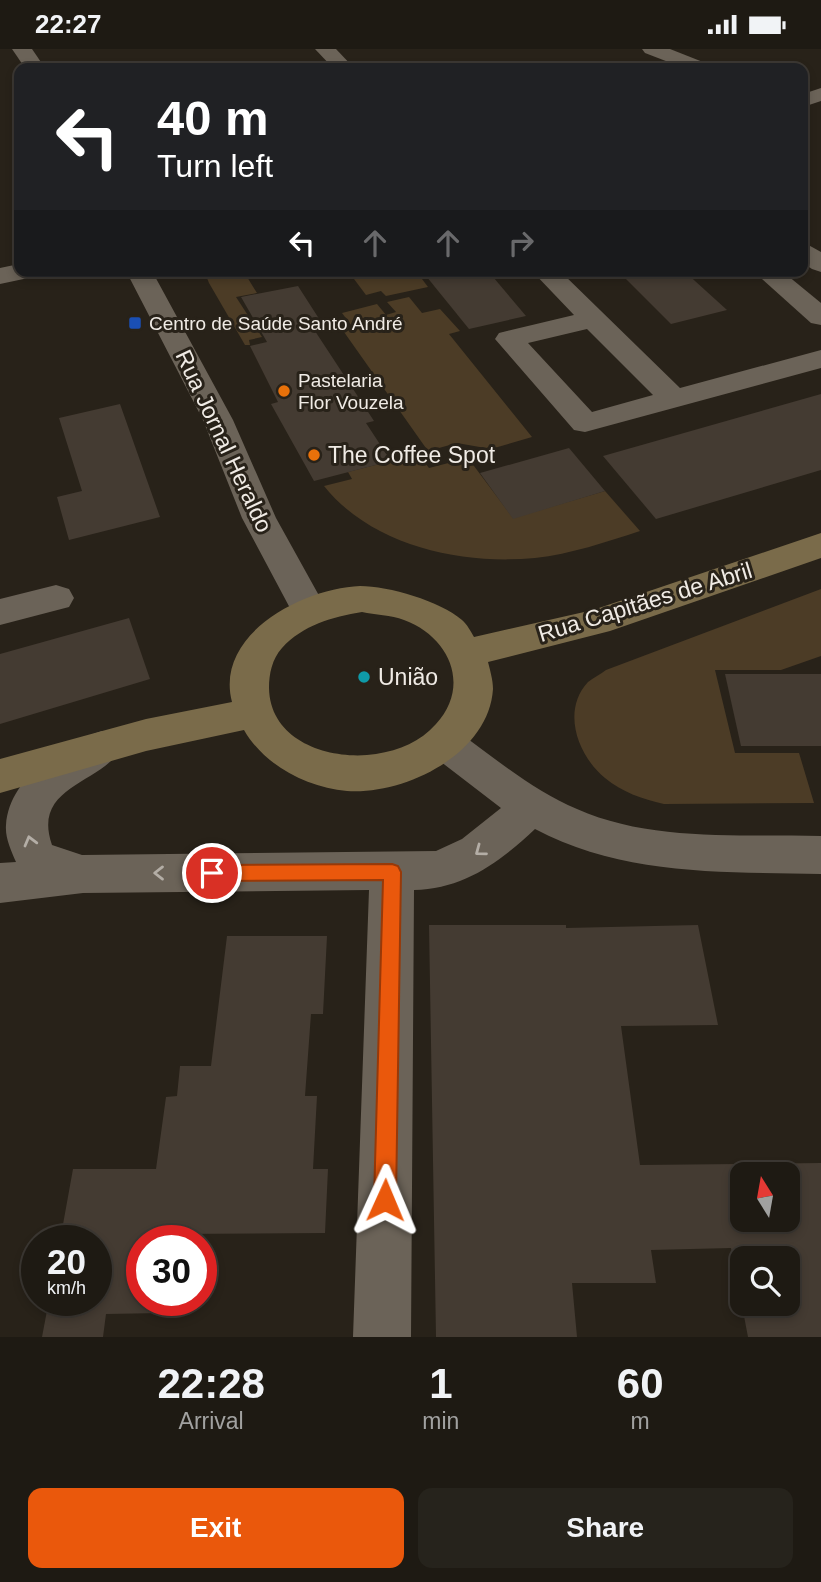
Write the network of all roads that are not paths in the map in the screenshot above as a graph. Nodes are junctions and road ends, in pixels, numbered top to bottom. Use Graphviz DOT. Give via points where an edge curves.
graph roads {
  1 [pos="325,49"];
  2 [pos="658,50"];
  3 [pos="339,63"];
  4 [pos="689,63"];
  5 [pos="142,277"];
  6 [pos="551,277"];
  7 [pos="773,277"];
  8 [pos="821,317"];
  9 [pos="593,319"];
  10 [pos="821,359"];
  11 [pos="674,399"];
  12 [pos="821,545"];
  13 [pos="55,598"];
  14 [pos="309,610"];
  15 [pos="0,612"];
  16 [pos="468,653"];
  17 [pos="252,713"];
  18 [pos="446,744"];
  19 [pos="102,747"];
  20 [pos="0,776"];
  21 [pos="531,806"];
  22 [pos="821,855"];
  23 [pos="392,872"];
  24 [pos="83,874"];
  25 [pos="0,883"];
  26 [pos="382,1337"];
  1 -- 3 [label="street"];
  2 -- 4 [label="street"];
  5 -- 14 [label="street, Rua Jornal Heraldo" via="218,420 259,518"];
  6 -- 9 [label="street"];
  7 -- 8 [label="street"];
  9 -- 11 [label="street"];
  9 -- 11 [label="street" via="509,339 585,423"];
  10 -- 11 [label="street"];
  12 -- 16 [label="main road, Rua Capitães de Abril" via="597,622"];
  13 -- 15 [label="street"];
  14 -- 16 [label="main road" via="362,599 414,608 437,619"];
  14 -- 17 [label="main road" via="265,642 253,664 248,689"];
  16 -- 18 [label="main road" via="475,676 473,699 464,722"];
  17 -- 18 [label="main road" via="266,736 289,755 318,768 352,774 387,771"];
  17 -- 19 [label="main road"];
  18 -- 21 [label="street"];
  19 -- 20 [label="main road"];
  24 -- 19 [label="street, one-way" via="36,859 27,821 39,794 70,765"];
  21 -- 22 [label="street" via="604,838 664,848"];
  21 -- 23 [label="street, one-way" via="465,862 436,870"];
  23 -- 24 [label="street, one-way"];
  23 -- 26 [label="street"];
  24 -- 25 [label="street"];
}
